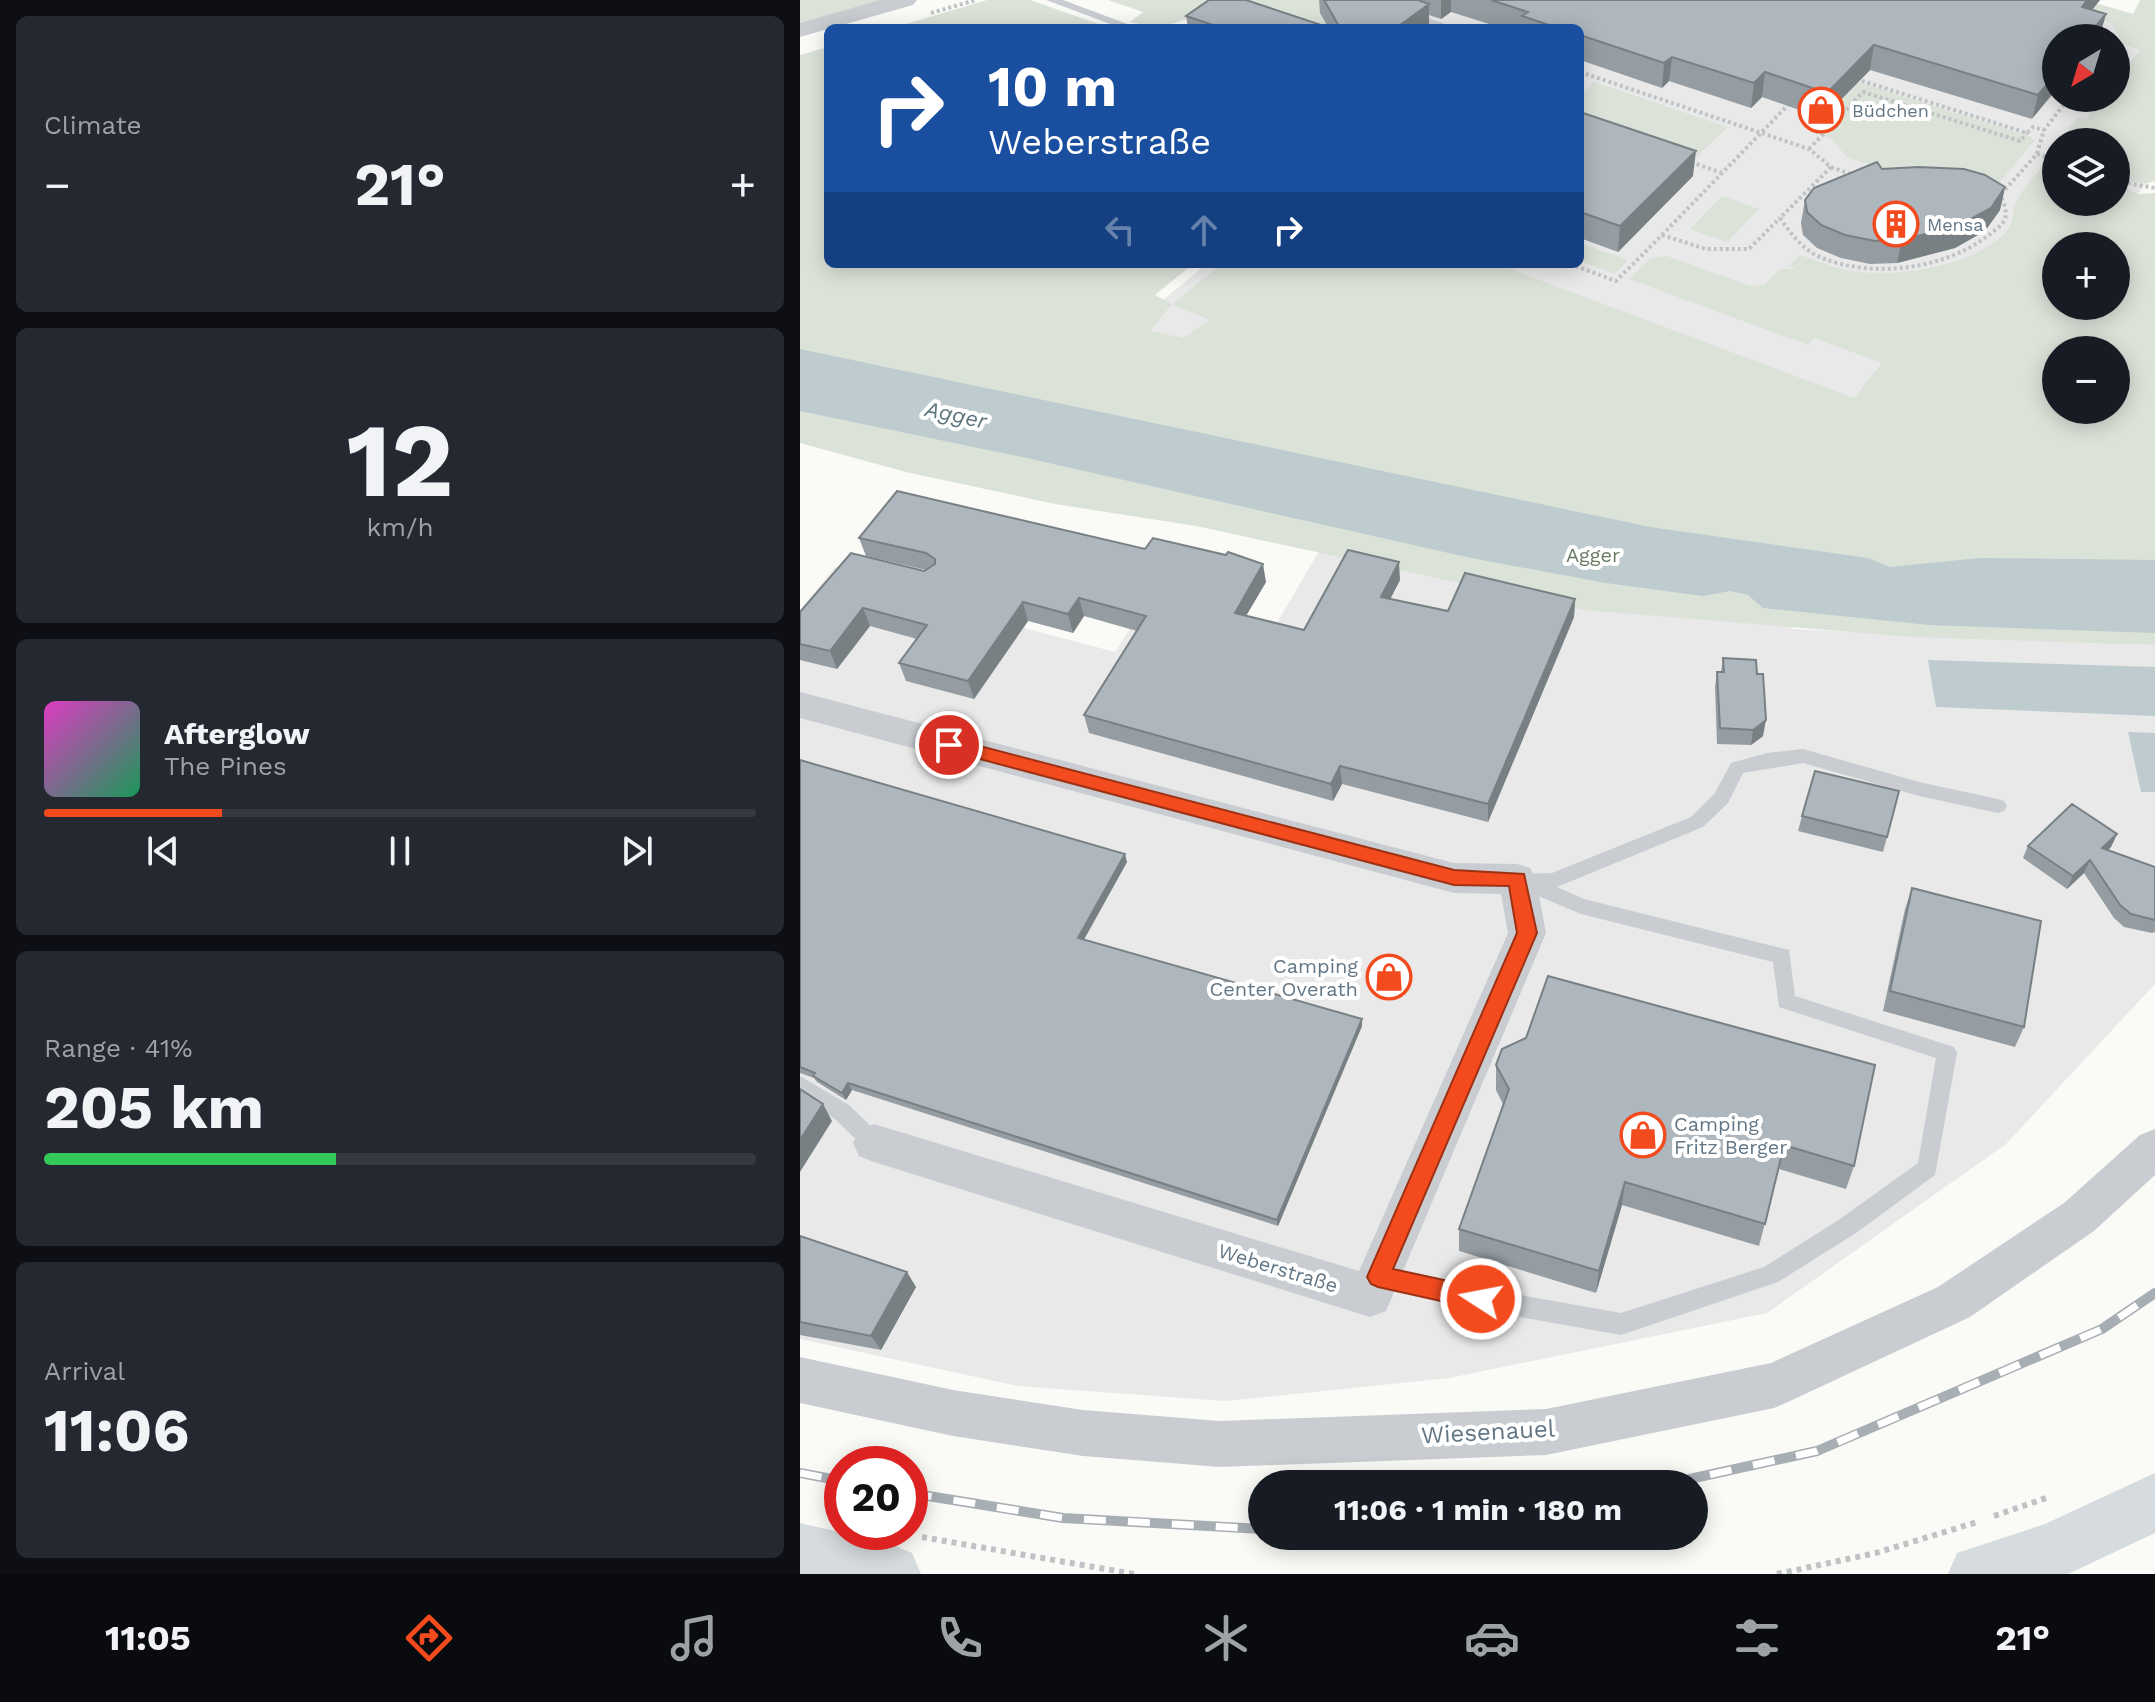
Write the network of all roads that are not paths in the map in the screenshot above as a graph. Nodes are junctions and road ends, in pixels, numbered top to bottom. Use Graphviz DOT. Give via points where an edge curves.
graph roads {
  1 [pos="905,0"];
  2 [pos="1052,0"];
  3 [pos="1367,0"];
  4 [pos="1121,24"];
  5 [pos="1438,24"];
  6 [pos="800,30"];
  7 [pos="800,705"];
  8 [pos="1998,806"];
  9 [pos="1517,879"];
  10 [pos="800,1085"];
  11 [pos="874,1143"];
  12 [pos="2155,1148"];
  13 [pos="1378,1277"];
  14 [pos="800,1380"];
  15 [pos="2155,1502"];
  16 [pos="800,1553"];
  17 [pos="902,1555"];
  18 [pos="1978,1574"];
  1 -- 6 [label="street"];
  2 -- 4 [label="lane"];
  3 -- 5 [label="lane"];
  7 -- 9 [label="street" via="1454,878"];
  8 -- 9 [label="lane" via="1803,756 1767,760 1737,768 1722,798 1697,822 1553,881"];
  9 -- 13 [label="street" via="1527,933"];
  9 -- 13 [label="lane" via="1581,906 1782,956 1786,1001 1947,1053 1928,1168 1770,1275 1621,1324"];
  10 -- 11 [label="lane" via="842,1112"];
  11 -- 13 [label="street, Weberstraße" via="1370,1296"];
  12 -- 14 [label="street, Wiesenauel" via="2079,1217 1954,1302 1774,1385 1546,1432 1220,1444 1083,1433 953,1413"];
  15 -- 18 [label="main road" via="2052,1551"];
  16 -- 17 [label="main road"];
}
